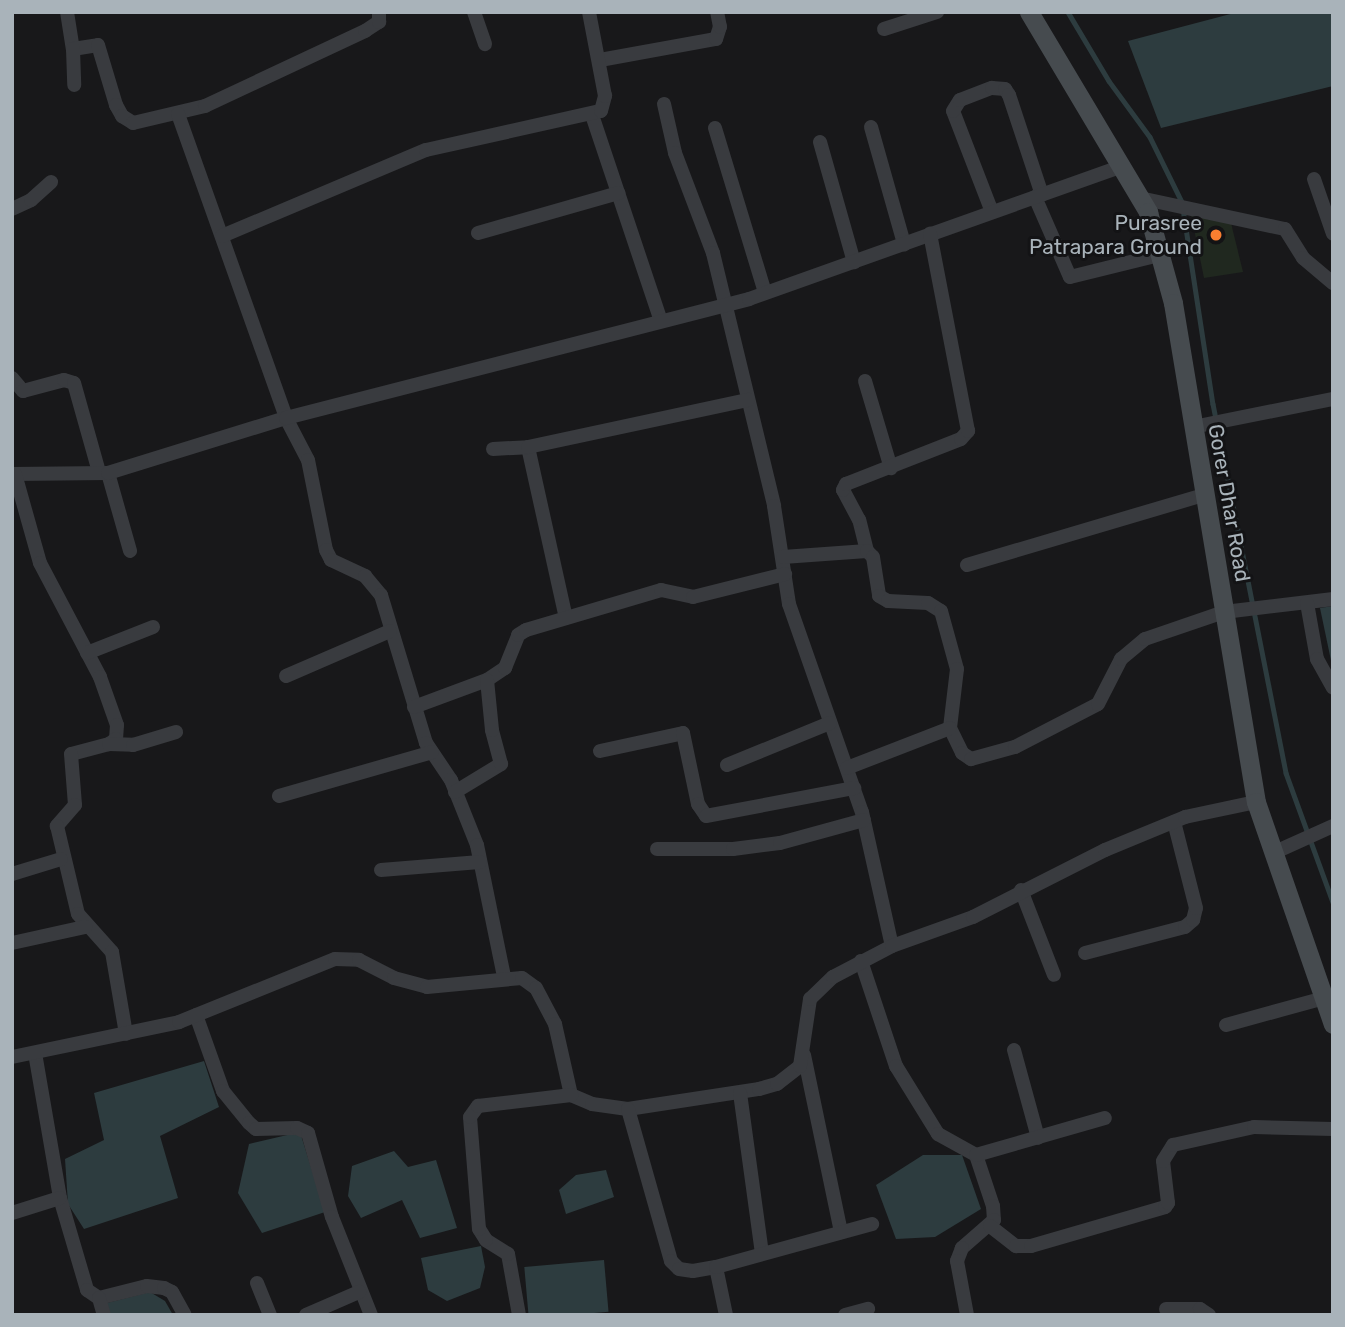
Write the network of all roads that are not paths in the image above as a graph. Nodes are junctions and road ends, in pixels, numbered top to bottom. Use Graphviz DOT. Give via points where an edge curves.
graph roads {
  1 [pos="67,12"];
  2 [pos="379,12"];
  3 [pos="474,12"];
  4 [pos="589,12"];
  5 [pos="937,12"];
  6 [pos="1029,12"];
  7 [pos="720,13"];
  8 [pos="884,29"];
  9 [pos="485,44"];
  10 [pos="73,49"];
  11 [pos="600,60"];
  12 [pos="74,85"];
  13 [pos="664,104"];
  14 [pos="178,114"];
  15 [pos="592,114"];
  16 [pos="871,127"];
  17 [pos="715,128"];
  18 [pos="820,142"];
  19 [pos="1124,166"];
  20 [pos="1314,179"];
  21 [pos="51,182"];
  22 [pos="618,193"];
  23 [pos="1038,196"];
  24 [pos="1140,198"];
  25 [pos="12,209"];
  26 [pos="992,212"];
  27 [pos="478,233"];
  28 [pos="930,234"];
  29 [pos="1333,234"];
  30 [pos="222,236"];
  31 [pos="904,244"];
  32 [pos="1159,255"];
  33 [pos="854,262"];
  34 [pos="1333,283"];
  35 [pos="765,293"];
  36 [pos="725,305"];
  37 [pos="661,321"];
  38 [pos="12,378"];
  39 [pos="865,381"];
  40 [pos="1333,399"];
  41 [pos="748,400"];
  42 [pos="286,418"];
  43 [pos="1209,424"];
  44 [pos="528,447"];
  45 [pos="494,449"];
  46 [pos="891,468"];
  47 [pos="104,473"];
  48 [pos="14,474"];
  49 [pos="1205,495"];
  50 [pos="130,551"];
  51 [pos="867,551"];
  52 [pos="783,557"];
  53 [pos="967,565"];
  54 [pos="785,574"];
  55 [pos="1333,599"];
  56 [pos="1307,603"];
  57 [pos="1224,612"];
  58 [pos="566,618"];
  59 [pos="153,627"];
  60 [pos="390,631"];
  61 [pos="87,653"];
  62 [pos="286,676"];
  63 [pos="487,680"];
  64 [pos="1333,688"];
  65 [pos="414,706"];
  66 [pos="830,723"];
  67 [pos="950,728"];
  68 [pos="176,732"];
  69 [pos="109,744"];
  70 [pos="600,751"];
  71 [pos="432,752"];
  72 [pos="727,765"];
  73 [pos="847,768"];
  74 [pos="854,788"];
  75 [pos="456,792"];
  76 [pos="279,796"];
  77 [pos="1256,802"];
  78 [pos="864,820"];
  79 [pos="1174,822"];
  80 [pos="1333,826"];
  81 [pos="657,849"];
  82 [pos="1273,853"];
  83 [pos="61,859"];
  84 [pos="480,862"];
  85 [pos="382,870"];
  86 [pos="12,874"];
  87 [pos="1021,890"];
  88 [pos="85,927"];
  89 [pos="12,943"];
  90 [pos="892,946"];
  91 [pos="1085,953"];
  92 [pos="860,961"];
  93 [pos="1054,975"];
  94 [pos="505,977"];
  95 [pos="1324,998"];
  96 [pos="196,1015"];
  97 [pos="1333,1024"];
  98 [pos="1226,1026"];
  99 [pos="126,1034"];
  100 [pos="1014,1050"];
  101 [pos="804,1051"];
  102 [pos="35,1053"];
  103 [pos="12,1057"];
  104 [pos="740,1093"];
  105 [pos="571,1095"];
  106 [pos="628,1109"];
  107 [pos="1105,1118"];
  108 [pos="1333,1129"];
  109 [pos="1038,1138"];
  110 [pos="976,1155"];
  111 [pos="60,1198"];
  112 [pos="12,1213"];
  113 [pos="872,1224"];
  114 [pos="990,1226"];
  115 [pos="841,1232"];
  116 [pos="762,1254"];
  117 [pos="716,1267"];
  118 [pos="257,1283"];
  119 [pos="359,1292"];
  120 [pos="99,1298"];
  121 [pos="868,1309"];
  122 [pos="1166,1309"];
  123 [pos="104,1315"];
  124 [pos="185,1315"];
  125 [pos="270,1315"];
  126 [pos="306,1315"];
  127 [pos="371,1315"];
  128 [pos="519,1315"];
  129 [pos="726,1315"];
  130 [pos="845,1315"];
  131 [pos="967,1315"];
  132 [pos="1209,1315"];
  1 -- 10 [label="street"];
  2 -- 14 [label="street" via="379,22 365,31"];
  3 -- 9 [label="street"];
  4 -- 11 [label="street"];
  5 -- 8 [label="street"];
  6 -- 19 [label="street, Gorer Dhar Road"];
  7 -- 11 [label="street" via="716,39"];
  10 -- 12 [label="street"];
  10 -- 14 [label="street" via="98,45 116,105 127,120 133,123"];
  11 -- 15 [label="street" via="605,106"];
  13 -- 36 [label="street" via="675,153 713,253"];
  14 -- 30 [label="street"];
  15 -- 22 [label="street"];
  15 -- 30 [label="street" via="426,150"];
  16 -- 31 [label="street"];
  17 -- 35 [label="street"];
  18 -- 33 [label="street"];
  19 -- 23 [label="street"];
  19 -- 24 [label="street, Gorer Dhar Road"];
  20 -- 29 [label="street"];
  21 -- 25 [label="street" via="32,200"];
  22 -- 27 [label="street"];
  22 -- 37 [label="street"];
  23 -- 26 [label="street"];
  23 -- 26 [label="street" via="1009,95 1005,89 992,88 960,100 953,111"];
  23 -- 32 [label="street" via="1070,277"];
  24 -- 32 [label="street, Gorer Dhar Road"];
  24 -- 34 [label="street" via="1285,229 1303,257"];
  26 -- 28 [label="street"];
  28 -- 31 [label="street"];
  28 -- 46 [label="street" via="969,423 961,439"];
  30 -- 42 [label="street"];
  31 -- 33 [label="street"];
  32 -- 43 [label="street, Gorer Dhar Road"];
  33 -- 35 [label="street"];
  35 -- 36 [label="street"];
  36 -- 37 [label="street"];
  36 -- 41 [label="street"];
  37 -- 42 [label="street"];
  38 -- 47 [label="street" via="23,391 64,380 74,383"];
  39 -- 46 [label="street"];
  40 -- 43 [label="street"];
  41 -- 44 [label="street"];
  41 -- 52 [label="street"];
  42 -- 47 [label="street"];
  42 -- 60 [label="street" via="308,460 326,550 331,560 374,584"];
  43 -- 49 [label="street, Gorer Dhar Road"];
  44 -- 45 [label="street"];
  44 -- 58 [label="street"];
  46 -- 51 [label="street" via="846,484 843,490 859,520"];
  47 -- 48 [label="street"];
  47 -- 50 [label="street"];
  48 -- 61 [label="street" via="40,563"];
  49 -- 53 [label="street"];
  49 -- 57 [label="street, Gorer Dhar Road"];
  51 -- 52 [label="street"];
  51 -- 67 [label="street" via="873,557 879,596 888,601 928,603 946,621 957,669"];
  52 -- 54 [label="street"];
  54 -- 58 [label="street" via="693,597 661,590"];
  54 -- 66 [label="street" via="797,633"];
  55 -- 56 [label="street"];
  56 -- 57 [label="street"];
  56 -- 64 [label="street" via="1317,659"];
  57 -- 67 [label="street" via="1133,646 1098,705 1015,747 971,759 962,753"];
  57 -- 77 [label="street, Gorer Dhar Road"];
  58 -- 63 [label="street" via="519,635 505,668"];
  59 -- 61 [label="street"];
  60 -- 62 [label="street"];
  60 -- 65 [label="street"];
  61 -- 69 [label="street" via="117,725 116,739"];
  63 -- 65 [label="street"];
  63 -- 75 [label="street" via="492,730 502,764"];
  65 -- 71 [label="street"];
  66 -- 72 [label="street"];
  66 -- 73 [label="street"];
  67 -- 73 [label="street"];
  68 -- 69 [label="street" via="132,745"];
  69 -- 83 [label="street" via="79,750 68,760 75,805 57,826"];
  70 -- 74 [label="street" via="683,733 698,804 706,816"];
  71 -- 75 [label="street"];
  71 -- 76 [label="street"];
  73 -- 74 [label="street"];
  74 -- 78 [label="street"];
  75 -- 84 [label="street"];
  77 -- 79 [label="street"];
  77 -- 82 [label="street, Gorer Dhar Road"];
  78 -- 81 [label="street" via="733,849"];
  78 -- 90 [label="street"];
  79 -- 87 [label="street"];
  79 -- 91 [label="street" via="1196,908 1193,920 1185,927"];
  80 -- 82 [label="street"];
  82 -- 95 [label="street, Gorer Dhar Road"];
  83 -- 86 [label="street"];
  83 -- 88 [label="street"];
  84 -- 85 [label="street"];
  84 -- 94 [label="street"];
  87 -- 90 [label="street" via="973,917"];
  87 -- 93 [label="street"];
  88 -- 89 [label="street"];
  88 -- 99 [label="street" via="101,936 112,952"];
  90 -- 92 [label="street"];
  92 -- 101 [label="street" via="819,987 810,999"];
  92 -- 110 [label="street" via="895,1066 918,1107 938,1133"];
  94 -- 96 [label="street" via="427,987 394,978 359,960 335,959"];
  94 -- 105 [label="street" via="522,978 544,1000 555,1024"];
  95 -- 97 [label="street, Gorer Dhar Road"];
  95 -- 98 [label="street"];
  96 -- 99 [label="street"];
  96 -- 119 [label="street" via="223,1091 249,1123 256,1129 308,1133"];
  99 -- 102 [label="street"];
  100 -- 109 [label="street"];
  101 -- 104 [label="street" via="800,1066 777,1084"];
  101 -- 115 [label="street"];
  102 -- 103 [label="street"];
  102 -- 111 [label="street"];
  104 -- 106 [label="street"];
  104 -- 116 [label="street"];
  105 -- 106 [label="street" via="592,1104"];
  105 -- 128 [label="street" via="478,1106 470,1117 479,1229 486,1240 508,1254"];
  106 -- 117 [label="street" via="671,1261 679,1269 693,1271"];
  107 -- 109 [label="street"];
  108 -- 114 [label="street" via="1254,1127 1173,1145 1163,1161 1165,1207 1031,1246 1016,1246"];
  109 -- 110 [label="street"];
  110 -- 114 [label="street" via="993,1206"];
  111 -- 112 [label="street"];
  111 -- 120 [label="street" via="80,1276"];
  113 -- 115 [label="street"];
  114 -- 131 [label="street" via="962,1248 957,1261"];
  115 -- 116 [label="street"];
  116 -- 117 [label="street"];
  117 -- 129 [label="street"];
  118 -- 125 [label="street"];
  119 -- 126 [label="street"];
  119 -- 127 [label="street"];
  120 -- 123 [label="street"];
  120 -- 124 [label="street" via="147,1286 164,1288 173,1292"];
  121 -- 130 [label="street"];
  122 -- 132 [label="street" via="1200,1308"];
}
